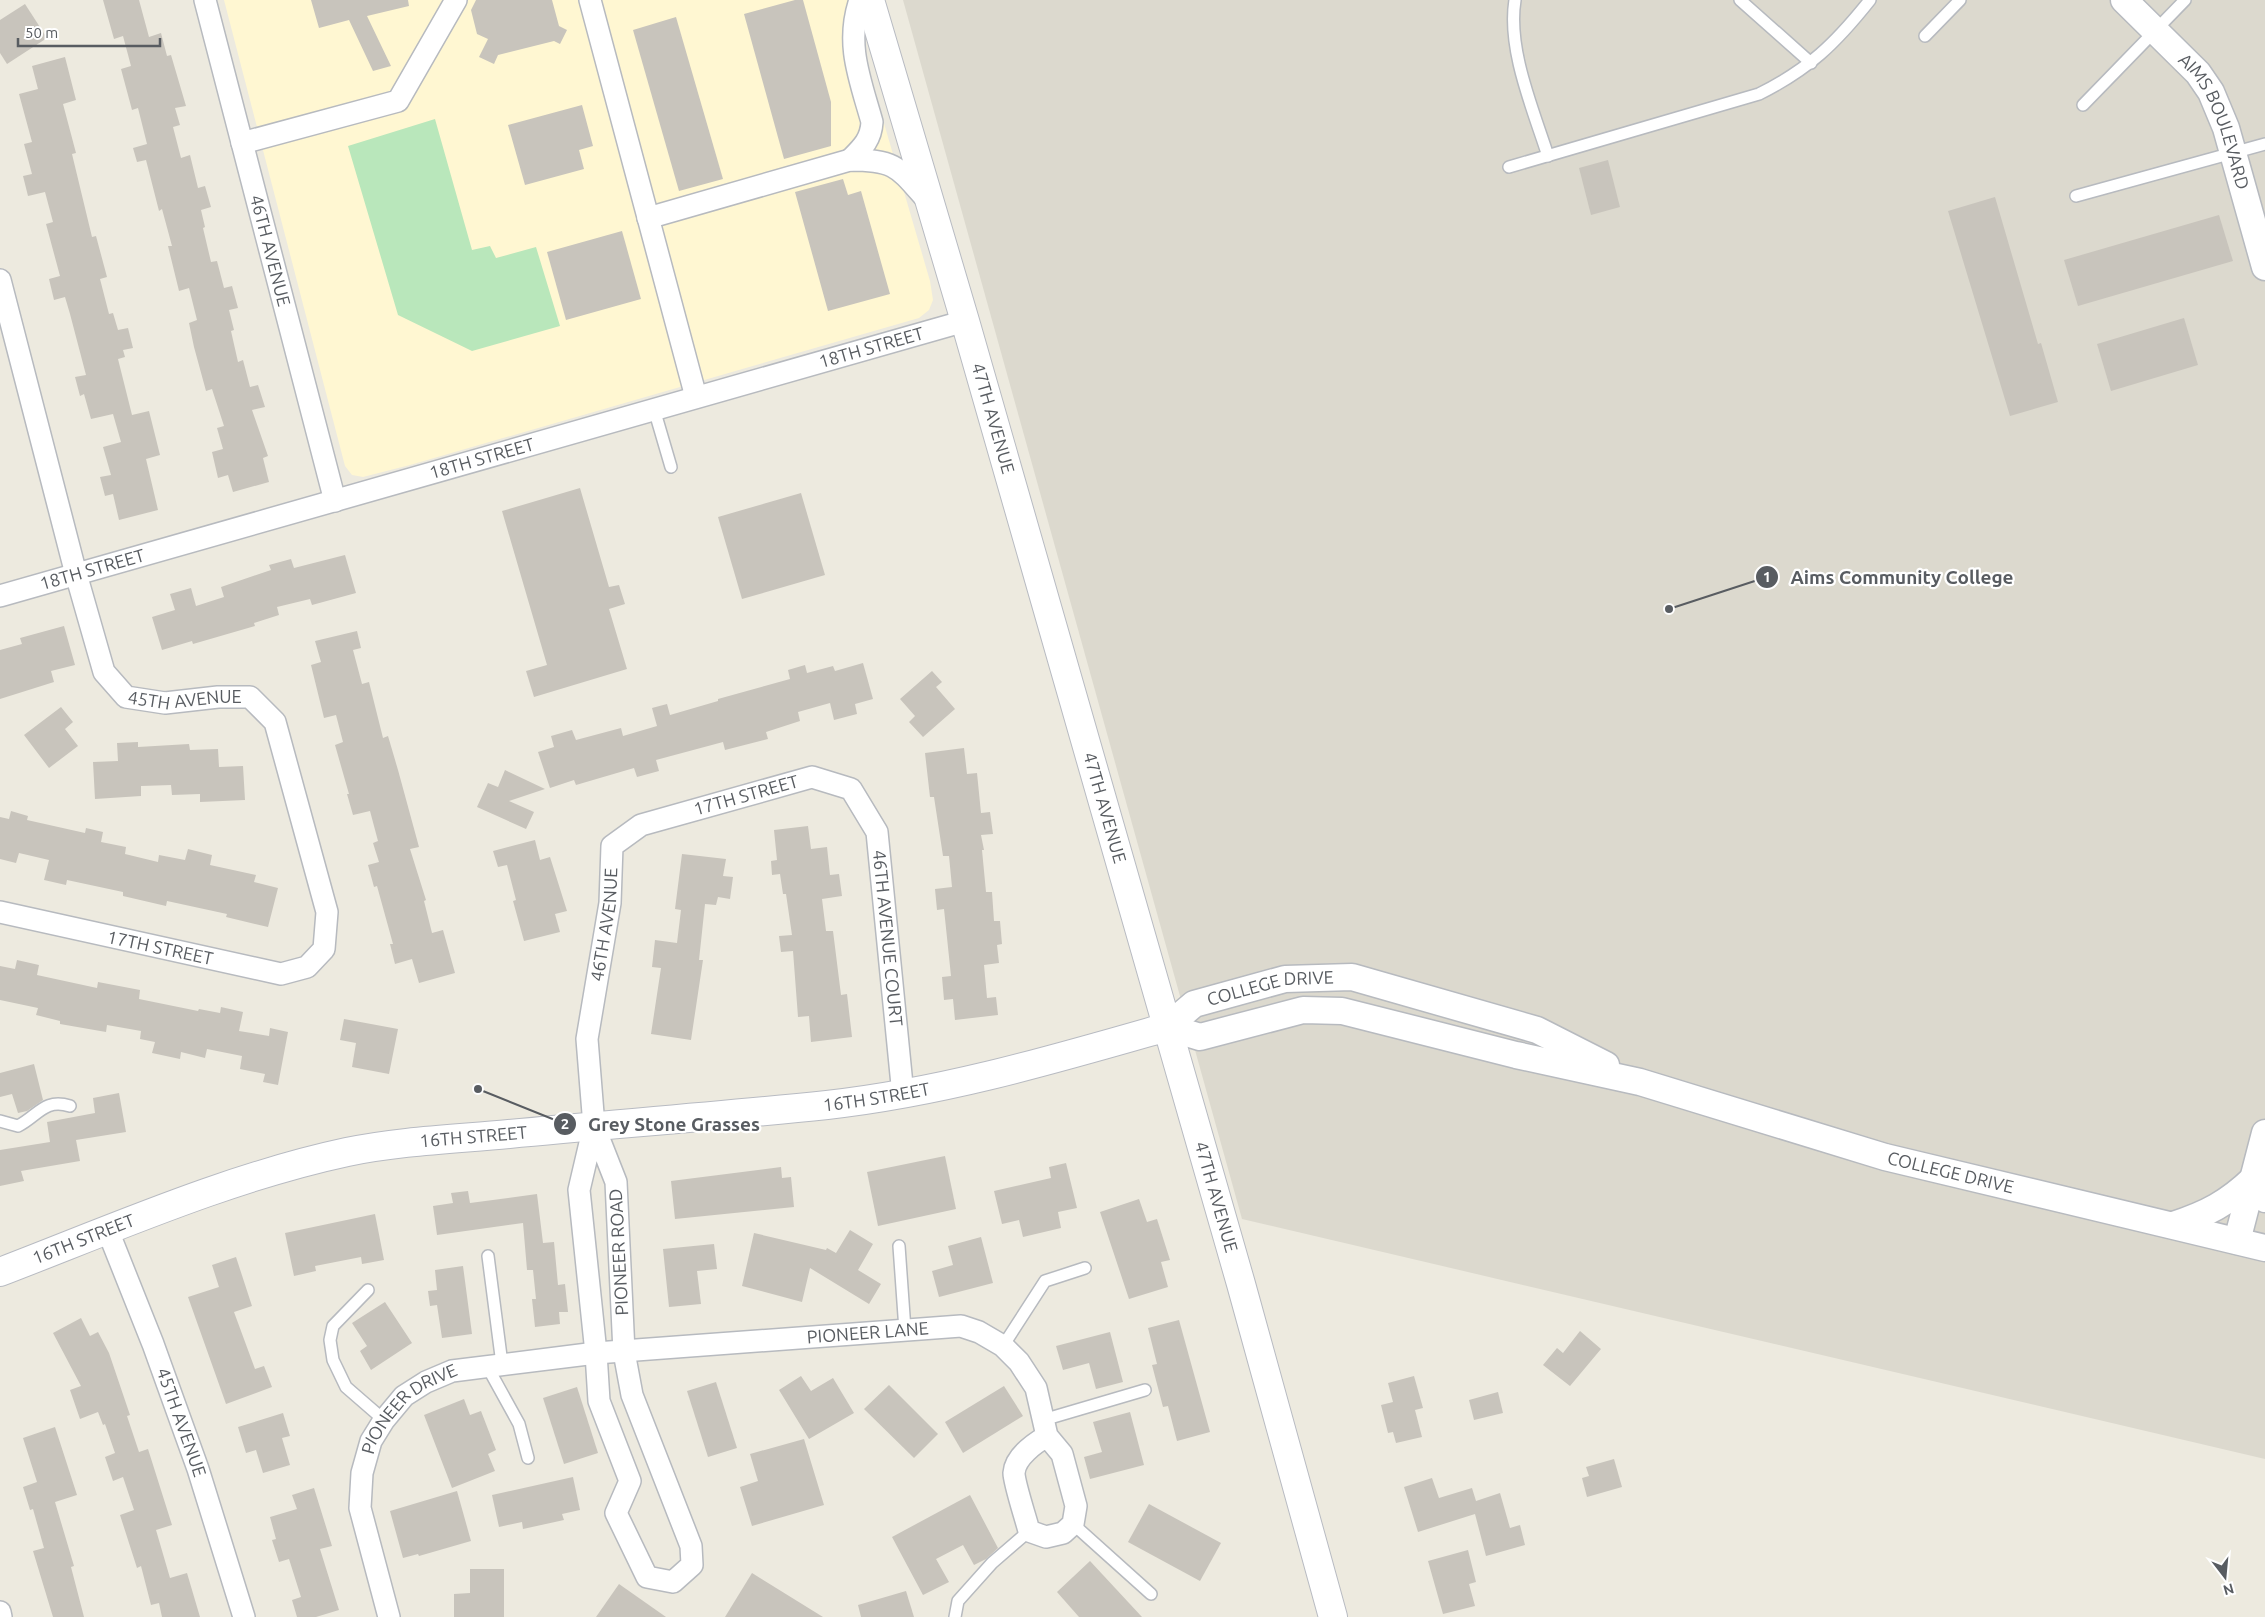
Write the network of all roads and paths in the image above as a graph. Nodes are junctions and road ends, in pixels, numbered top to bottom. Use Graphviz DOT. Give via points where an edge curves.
graph roads {
  1 [pos="205,0"];
  2 [pos="456,0"];
  3 [pos="590,0"];
  4 [pos="860,0"];
  5 [pos="870,0"];
  6 [pos="1515,0"];
  7 [pos="1740,0"];
  8 [pos="1870,0"];
  9 [pos="1960,0"];
  10 [pos="2124,0"];
  11 [pos="2185,0"];
  12 [pos="2155,32"];
  13 [pos="1925,36"];
  14 [pos="1811,63"];
  15 [pos="2083,105"];
  16 [pos="242,143"];
  17 [pos="2265,144"];
  18 [pos="2233,153"];
  19 [pos="1548,156"];
  20 [pos="850,160"];
  21 [pos="1509,167"];
  22 [pos="2076,196"];
  23 [pos="931,204"];
  24 [pos="648,218"];
  25 [pos="2265,267"];
  26 [pos="0,280"];
  27 [pos="965,320"];
  28 [pos="696,397"];
  29 [pos="654,409"];
  30 [pos="671,467"];
  31 [pos="334,501"];
  32 [pos="76,574"];
  33 [pos="0,596"];
  34 [pos="851,789"];
  35 [pos="641,825"];
  36 [pos="0,912"];
  37 [pos="316,958"];
  38 [pos="1167,1027"];
  39 [pos="587,1039"];
  40 [pos="1640,1082"];
  41 [pos="903,1095"];
  42 [pos="70,1106"];
  43 [pos="0,1121"];
  44 [pos="594,1126"];
  45 [pos="2265,1133"];
  46 [pos="2259,1189"];
  47 [pos="2173,1225"];
  48 [pos="108,1230"];
  49 [pos="2237,1241"];
  50 [pos="899,1246"];
  51 [pos="2265,1248"];
  52 [pos="488,1256"];
  53 [pos="1086,1268"];
  54 [pos="0,1272"];
  55 [pos="368,1290"];
  56 [pos="905,1330"];
  57 [pos="1003,1346"];
  58 [pos="624,1352"];
  59 [pos="596,1353"];
  60 [pos="495,1365"];
  61 [pos="1145,1390"];
  62 [pos="384,1420"];
  63 [pos="1045,1428"];
  64 [pos="528,1458"];
  65 [pos="661,1470"];
  66 [pos="630,1481"];
  67 [pos="1073,1524"];
  68 [pos="1029,1531"];
  69 [pos="1151,1594"];
  70 [pos="0,1612"];
  71 [pos="1,1617"];
  72 [pos="244,1617"];
  73 [pos="389,1617"];
  74 [pos="955,1617"];
  75 [pos="1333,1617"];
  1 -- 16 [label="street, 46TH AVENUE"];
  2 -- 16 [label="street" via="398,101"];
  3 -- 24 [label="street"];
  4 -- 20 [label="street" via="853,52 872,122 866,144"];
  5 -- 23 [label="main road, 47TH AVENUE"];
  6 -- 19 [label="lane" via="1515,42"];
  7 -- 14 [label="lane"];
  8 -- 14 [label="lane" via="1828,49"];
  9 -- 13 [label="lane"];
  10 -- 12 [label="street, AIMS BOULEVARD"];
  11 -- 12 [label="lane"];
  12 -- 15 [label="lane"];
  12 -- 18 [label="street, AIMS BOULEVARD" via="2198,73 2212,92"];
  14 -- 19 [label="lane" via="1783,82 1741,100"];
  16 -- 31 [label="street, 46TH AVENUE"];
  17 -- 18 [label="lane"];
  18 -- 22 [label="lane"];
  18 -- 25 [label="street, AIMS BOULEVARD"];
  19 -- 21 [label="lane"];
  20 -- 23 [label="street" via="892,164"];
  20 -- 24 [label="street"];
  23 -- 27 [label="main road, 47TH AVENUE"];
  24 -- 28 [label="street"];
  26 -- 32 [label="street, 45TH AVENUE"];
  27 -- 28 [label="street, 18TH STREET"];
  27 -- 38 [label="main road, 47TH AVENUE"];
  28 -- 29 [label="street, 18TH STREET"];
  29 -- 30 [label="lane"];
  29 -- 31 [label="street, 18TH STREET"];
  31 -- 32 [label="street, 18TH STREET"];
  32 -- 33 [label="street, 18TH STREET"];
  32 -- 37 [label="street, 45TH AVENUE" via="104,672 126,697 165,703 250,697 275,722 327,912 324,949"];
  34 -- 35 [label="street, 17TH STREET" via="812,777"];
  34 -- 41 [label="street, 46TH AVENUE COURT" via="877,832"];
  35 -- 39 [label="street, 46TH AVENUE" via="612,846 610,903"];
  36 -- 37 [label="street, 17TH STREET" via="281,974 307,968"];
  38 -- 40 [label="street, COLLEGE DRIVE" via="1200,1037 1303,1010 1342,1011"];
  38 -- 40 [label="street, COLLEGE DRIVE" via="1194,1004 1285,979 1352,977 1537,1030"];
  38 -- 41 [label="main road, 16TH STREET" via="974,1081"];
  38 -- 75 [label="main road, 47TH AVENUE" via="1250,1312"];
  39 -- 44 [label="street, PIONEER ROAD"];
  40 -- 47 [label="street, COLLEGE DRIVE" via="1885,1157"];
  41 -- 44 [label="main road, 16TH STREET"];
  42 -- 43 [label="lane" via="57,1104 43,1108 18,1126"];
  44 -- 48 [label="main road, 16TH STREET" via="350,1152 290,1166"];
  44 -- 58 [label="street, PIONEER ROAD" via="616,1182"];
  44 -- 59 [label="street, PIONEER ROAD" via="579,1190"];
  45 -- 46 [label="street"];
  46 -- 47 [label="street" via="2235,1196 2214,1209"];
  46 -- 49 [label="street"];
  47 -- 49 [label="street, COLLEGE DRIVE"];
  48 -- 54 [label="main road, 16TH STREET"];
  48 -- 72 [label="street, 45TH AVENUE" via="198,1469"];
  49 -- 51 [label="street, COLLEGE DRIVE"];
  50 -- 56 [label="lane"];
  52 -- 60 [label="lane"];
  53 -- 57 [label="lane" via="1045,1281"];
  55 -- 62 [label="lane" via="333,1326 330,1340 333,1360 346,1387"];
  56 -- 57 [label="street, PIONEER LANE" via="961,1326"];
  56 -- 58 [label="street, PIONEER LANE"];
  57 -- 63 [label="street, PIONEER LANE" via="1036,1388"];
  58 -- 59 [label="street, PIONEER DRIVE"];
  58 -- 65 [label="street, PIONEER ROAD" via="632,1395"];
  59 -- 60 [label="street, PIONEER DRIVE"];
  59 -- 66 [label="street, PIONEER ROAD" via="600,1401"];
  60 -- 62 [label="street, PIONEER DRIVE" via="452,1370 426,1382 404,1396"];
  60 -- 64 [label="lane" via="519,1424"];
  61 -- 63 [label="lane"];
  62 -- 73 [label="street, PIONEER DRIVE" via="371,1441 362,1473 360,1508"];
  63 -- 67 [label="street, PIONEER LANE" via="1062,1454 1076,1506"];
  63 -- 68 [label="street" via="1014,1473"];
  65 -- 66 [label="street"];
  65 -- 66 [label="street, PIONEER ROAD" via="691,1546 692,1565 672,1582 647,1578 616,1512"];
  67 -- 68 [label="street" via="1063,1533 1046,1538"];
  67 -- 69 [label="lane"];
  68 -- 74 [label="lane" via="992,1563 958,1601"];
  70 -- 71 [label="street"];
}
